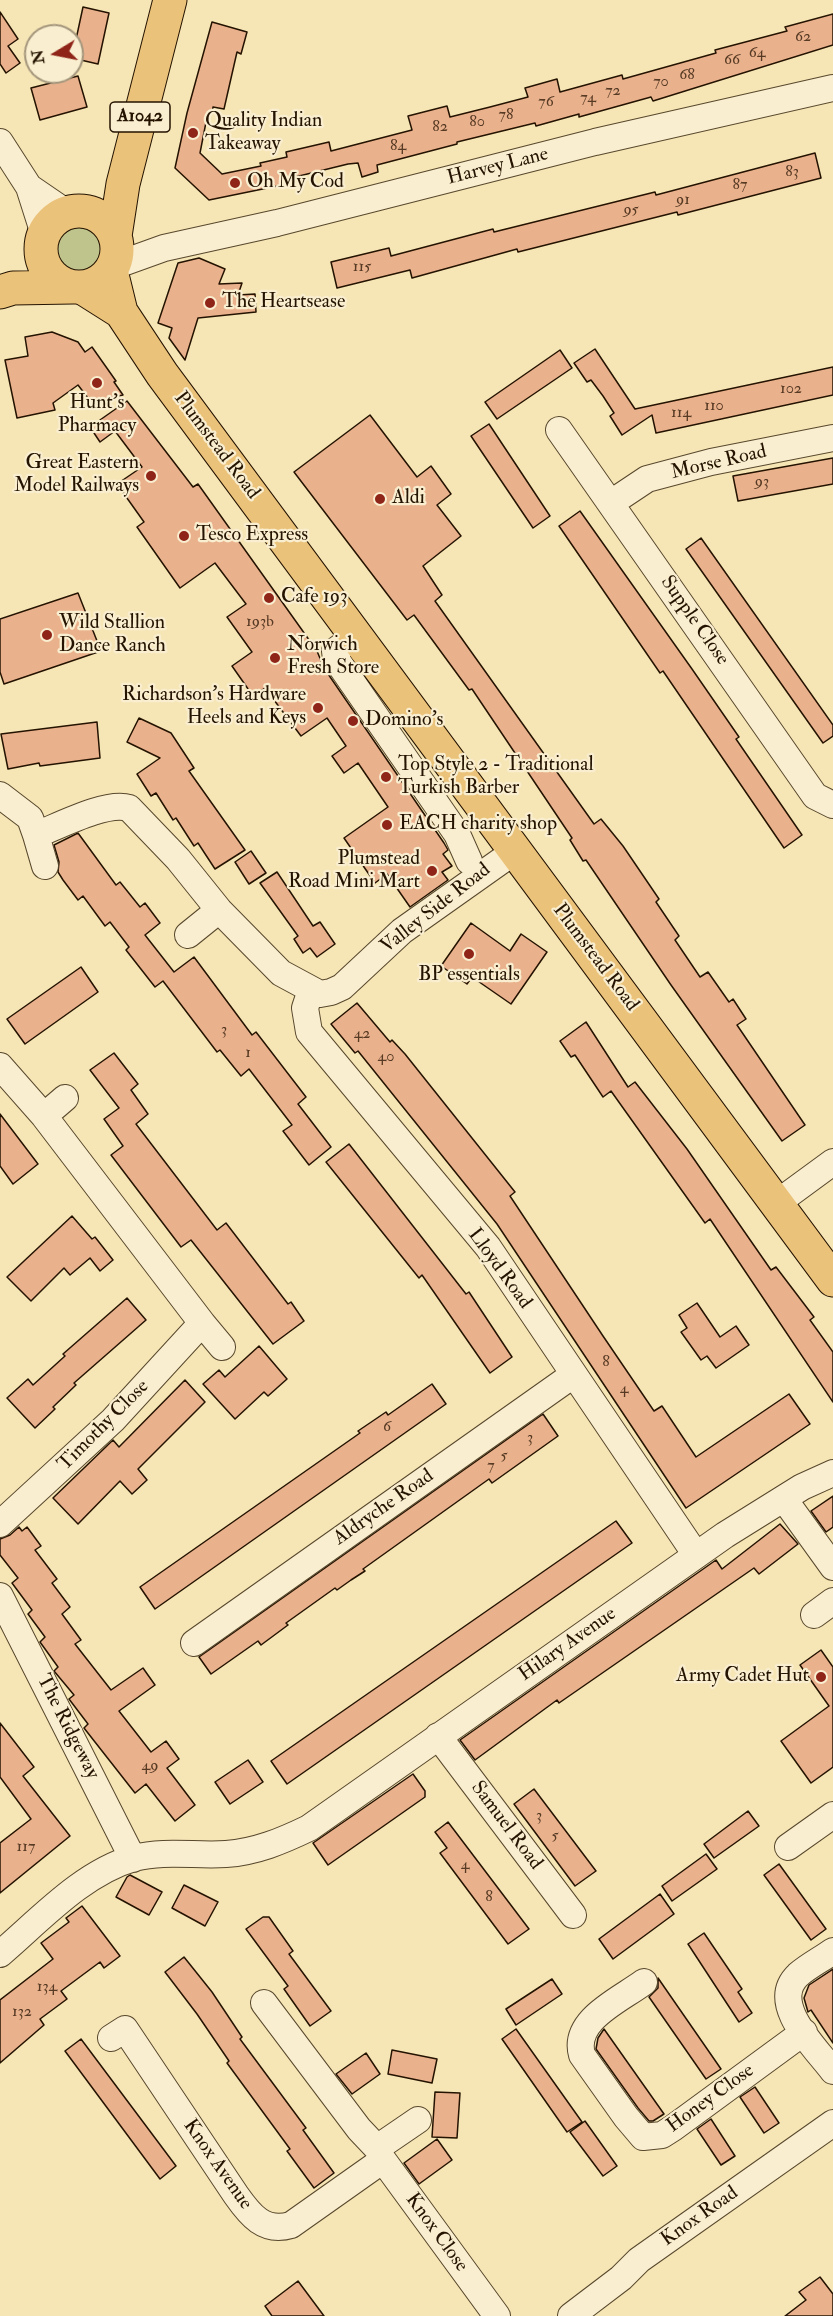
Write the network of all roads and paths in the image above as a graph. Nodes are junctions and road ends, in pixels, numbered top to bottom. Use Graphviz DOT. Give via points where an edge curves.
graph roads {
  1 [pos="170,0"];
  2 [pos="833,88"];
  3 [pos="0,141"];
  4 [pos="123,184"];
  5 [pos="57,226"];
  6 [pos="114,253"];
  7 [pos="78,287"];
  8 [pos="6,290"];
  9 [pos="121,312"];
  10 [pos="559,430"];
  11 [pos="833,438"];
  12 [pos="611,503"];
  13 [pos="357,635"];
  14 [pos="0,795"];
  15 [pos="833,805"];
  16 [pos="36,835"];
  17 [pos="515,850"];
  18 [pos="469,861"];
  19 [pos="45,866"];
  20 [pos="219,910"];
  21 [pos="188,935"];
  22 [pos="311,990"];
  23 [pos="0,1066"];
  24 [pos="65,1098"];
  25 [pos="44,1116"];
  26 [pos="833,1162"];
  27 [pos="777,1203"];
  28 [pos="833,1280"];
  29 [pos="202,1323"];
  30 [pos="222,1347"];
  31 [pos="573,1375"];
  32 [pos="833,1473"];
  33 [pos="784,1499"];
  34 [pos="0,1524"];
  35 [pos="696,1555"];
  36 [pos="833,1567"];
  37 [pos="0,1596"];
  38 [pos="194,1643"];
  39 [pos="438,1736"];
  40 [pos="833,1815"];
  41 [pos="793,1835"];
  42 [pos="133,1859"];
  43 [pos="573,1915"];
  44 [pos="833,1951"];
  45 [pos="0,1954"];
  46 [pos="644,1982"];
  47 [pos="264,2003"];
  48 [pos="804,2032"];
  49 [pos="111,2038"];
  50 [pos="833,2071"];
  51 [pos="418,2120"];
  52 [pos="833,2123"];
  53 [pos="380,2154"];
  54 [pos="497,2316"];
  55 [pos="571,2316"];
  1 -- 4 [label="main road, A1042"];
  2 -- 6 [label="street, Harvey Lane" via="595,142 277,223 164,248"];
  3 -- 5 [label="street"];
  4 -- 5 [label="main road"];
  4 -- 6 [label="main road, A1042"];
  5 -- 6 [label="main road" via="100,218"];
  5 -- 7 [label="main road" via="46,267 62,284"];
  5 -- 8 [label="main road"];
  6 -- 7 [label="main road" via="95,284"];
  6 -- 9 [label="main road, Plumstead Road"];
  7 -- 8 [label="main road"];
  7 -- 9 [label="main road, Plumstead Road"];
  9 -- 13 [label="main road, Plumstead Road" via="162,374"];
  10 -- 12 [label="street, Supple Close"];
  11 -- 12 [label="street, Morse Road" via="711,462 647,480"];
  12 -- 15 [label="street, Supple Close" via="815,796"];
  13 -- 17 [label="main road, Plumstead Road"];
  13 -- 18 [label="street" via="335,651 336,659 457,834"];
  14 -- 16 [label="street" via="30,818"];
  16 -- 19 [label="street"];
  16 -- 20 [label="street" via="106,808 129,808"];
  17 -- 22 [label="street, Valley Side Road" via="402,931 342,987 320,994"];
  17 -- 27 [label="main road, Plumstead Road"];
  20 -- 21 [label="street"];
  20 -- 22 [label="street" via="281,973"];
  22 -- 31 [label="street, Lloyd Road" via="305,1008 309,1032 488,1247"];
  23 -- 25 [label="street"];
  24 -- 25 [label="street"];
  25 -- 29 [label="street"];
  26 -- 27 [label="street"];
  27 -- 28 [label="main road, Plumstead Road"];
  29 -- 30 [label="street"];
  29 -- 34 [label="street, Timothy Close" via="113,1420"];
  31 -- 35 [label="street, Lloyd Road"];
  31 -- 38 [label="street, Aldryche Road"];
  32 -- 33 [label="street, Hilary Avenue"];
  33 -- 35 [label="street, Hilary Avenue"];
  33 -- 36 [label="street"];
  35 -- 39 [label="street, Hilary Avenue"];
  37 -- 42 [label="street, The Ridgeway"];
  39 -- 42 [label="street, Hilary Avenue" via="309,1828 286,1839 247,1852 172,1853"];
  39 -- 43 [label="street, Samuel Road"];
  40 -- 41 [label="street"];
  42 -- 45 [label="street, Hilary Avenue" via="85,1883"];
  44 -- 48 [label="street" via="797,1976 790,1988 790,2012"];
  46 -- 48 [label="street, Honey Close" via="617,1991 586,2026 579,2043 588,2064 643,2137 662,2135 673,2128"];
  47 -- 53 [label="street, Knox Close"];
  48 -- 50 [label="street"];
  49 -- 53 [label="street, Knox Avenue" via="124,2029 236,2195 262,2225 291,2225"];
  51 -- 53 [label="street"];
  52 -- 55 [label="street, Knox Road" via="639,2260"];
  53 -- 54 [label="street, Knox Close"];
}
